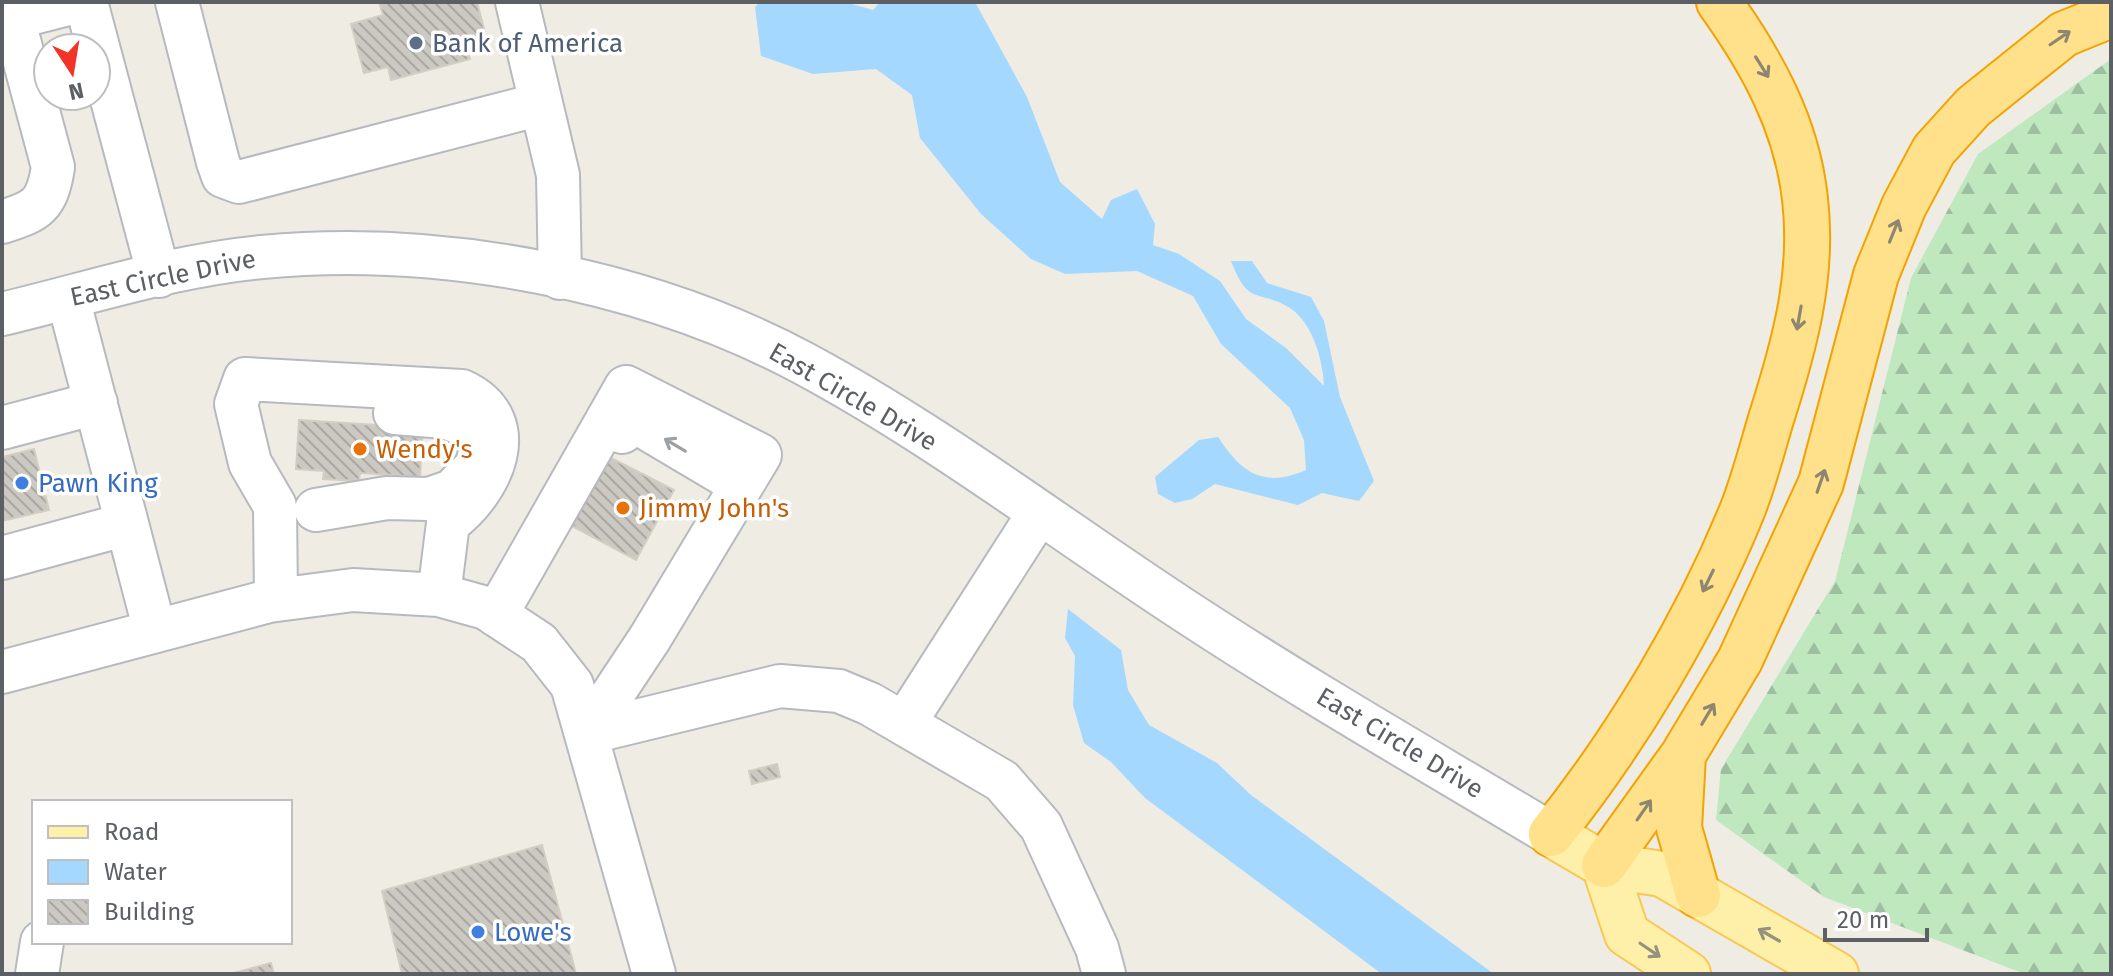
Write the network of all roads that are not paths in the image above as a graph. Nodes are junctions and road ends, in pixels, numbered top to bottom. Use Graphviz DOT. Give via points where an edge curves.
graph roads {
  1 [pos="76,2"];
  2 [pos="86,2"];
  3 [pos="177,2"];
  4 [pos="517,2"];
  5 [pos="1719,2"];
  6 [pos="2111,15"];
  7 [pos="8,20"];
  8 [pos="541,104"];
  9 [pos="2,222"];
  10 [pos="159,276"];
  11 [pos="560,278"];
  12 [pos="68,298"];
  13 [pos="2,314"];
  14 [pos="237,400"];
  15 [pos="96,403"];
  16 [pos="2,428"];
  17 [pos="742,485"];
  18 [pos="275,506"];
  19 [pos="316,510"];
  20 [pos="1039,513"];
  21 [pos="448,523"];
  22 [pos="127,524"];
  23 [pos="2,558"];
  24 [pos="542,574"];
  25 [pos="439,595"];
  26 [pos="276,600"];
  27 [pos="496,615"];
  28 [pos="155,631"];
  29 [pos="2,672"];
  30 [pos="904,724"];
  31 [pos="587,733"];
  32 [pos="1683,755"];
  33 [pos="1551,834"];
  34 [pos="1604,865"];
  35 [pos="1698,895"];
  36 [pos="42,944"];
  37 [pos="37,974"];
  38 [pos="654,974"];
  39 [pos="1104,974"];
  40 [pos="1688,974"];
  41 [pos="1836,974"];
  1 -- 7 [label="street"];
  2 -- 10 [label="street"];
  3 -- 8 [label="street" via="218,162 223,176 239,182"];
  4 -- 8 [label="street"];
  5 -- 33 [label="highway, one-way" via="1772,83 1795,146 1805,199 1808,268 1795,346 1742,511 1697,604 1647,696"];
  32 -- 6 [label="highway, one-way" via="1740,660 1821,483 1876,275 1934,150 1973,107 2064,34"];
  7 -- 9 [label="street" via="53,167 50,191 33,213"];
  8 -- 11 [label="street" via="558,175"];
  10 -- 11 [label="street, East Circle Drive" via="264,256 356,255 489,265"];
  10 -- 12 [label="street, East Circle Drive"];
  11 -- 20 [label="street, East Circle Drive" via="726,326 804,363"];
  12 -- 13 [label="street, East Circle Drive"];
  12 -- 15 [label="street"];
  14 -- 18 [label="street" via="250,463"];
  14 -- 19 [label="street" via="445,417 474,428 481,446 477,466 452,491 429,499 387,498"];
  14 -- 21 [label="street" via="245,379 462,391 479,399 497,430 493,469 480,494"];
  15 -- 16 [label="street"];
  15 -- 22 [label="street"];
  17 -- 24 [label="street, one-way" via="641,425 630,426 620,434"];
  17 -- 27 [label="street" via="760,455 626,387"];
  17 -- 31 [label="street"];
  18 -- 19 [label="street"];
  18 -- 26 [label="street"];
  19 -- 21 [label="street"];
  20 -- 30 [label="street"];
  20 -- 33 [label="street, East Circle Drive" via="1199,621"];
  21 -- 25 [label="street"];
  22 -- 23 [label="street"];
  22 -- 28 [label="street"];
  25 -- 26 [label="street" via="353,590"];
  25 -- 27 [label="street"];
  26 -- 28 [label="street"];
  27 -- 31 [label="street" via="539,643 572,685"];
  28 -- 29 [label="street"];
  30 -- 31 [label="street" via="839,691 780,686"];
  30 -- 39 [label="street" via="1002,781 1041,826"];
  31 -- 38 [label="street"];
  34 -- 32 [label="highway, one-way"];
  32 -- 35 [label="highway" via="1679,828"];
  33 -- 34 [label="main road, East Circle Drive"];
  34 -- 35 [label="main road, East Circle Drive" via="1662,874"];
  34 -- 40 [label="main road, one-way" via="1627,934"];
  41 -- 35 [label="main road, East Circle Drive, one-way"];
  36 -- 37 [label="street"];
}
